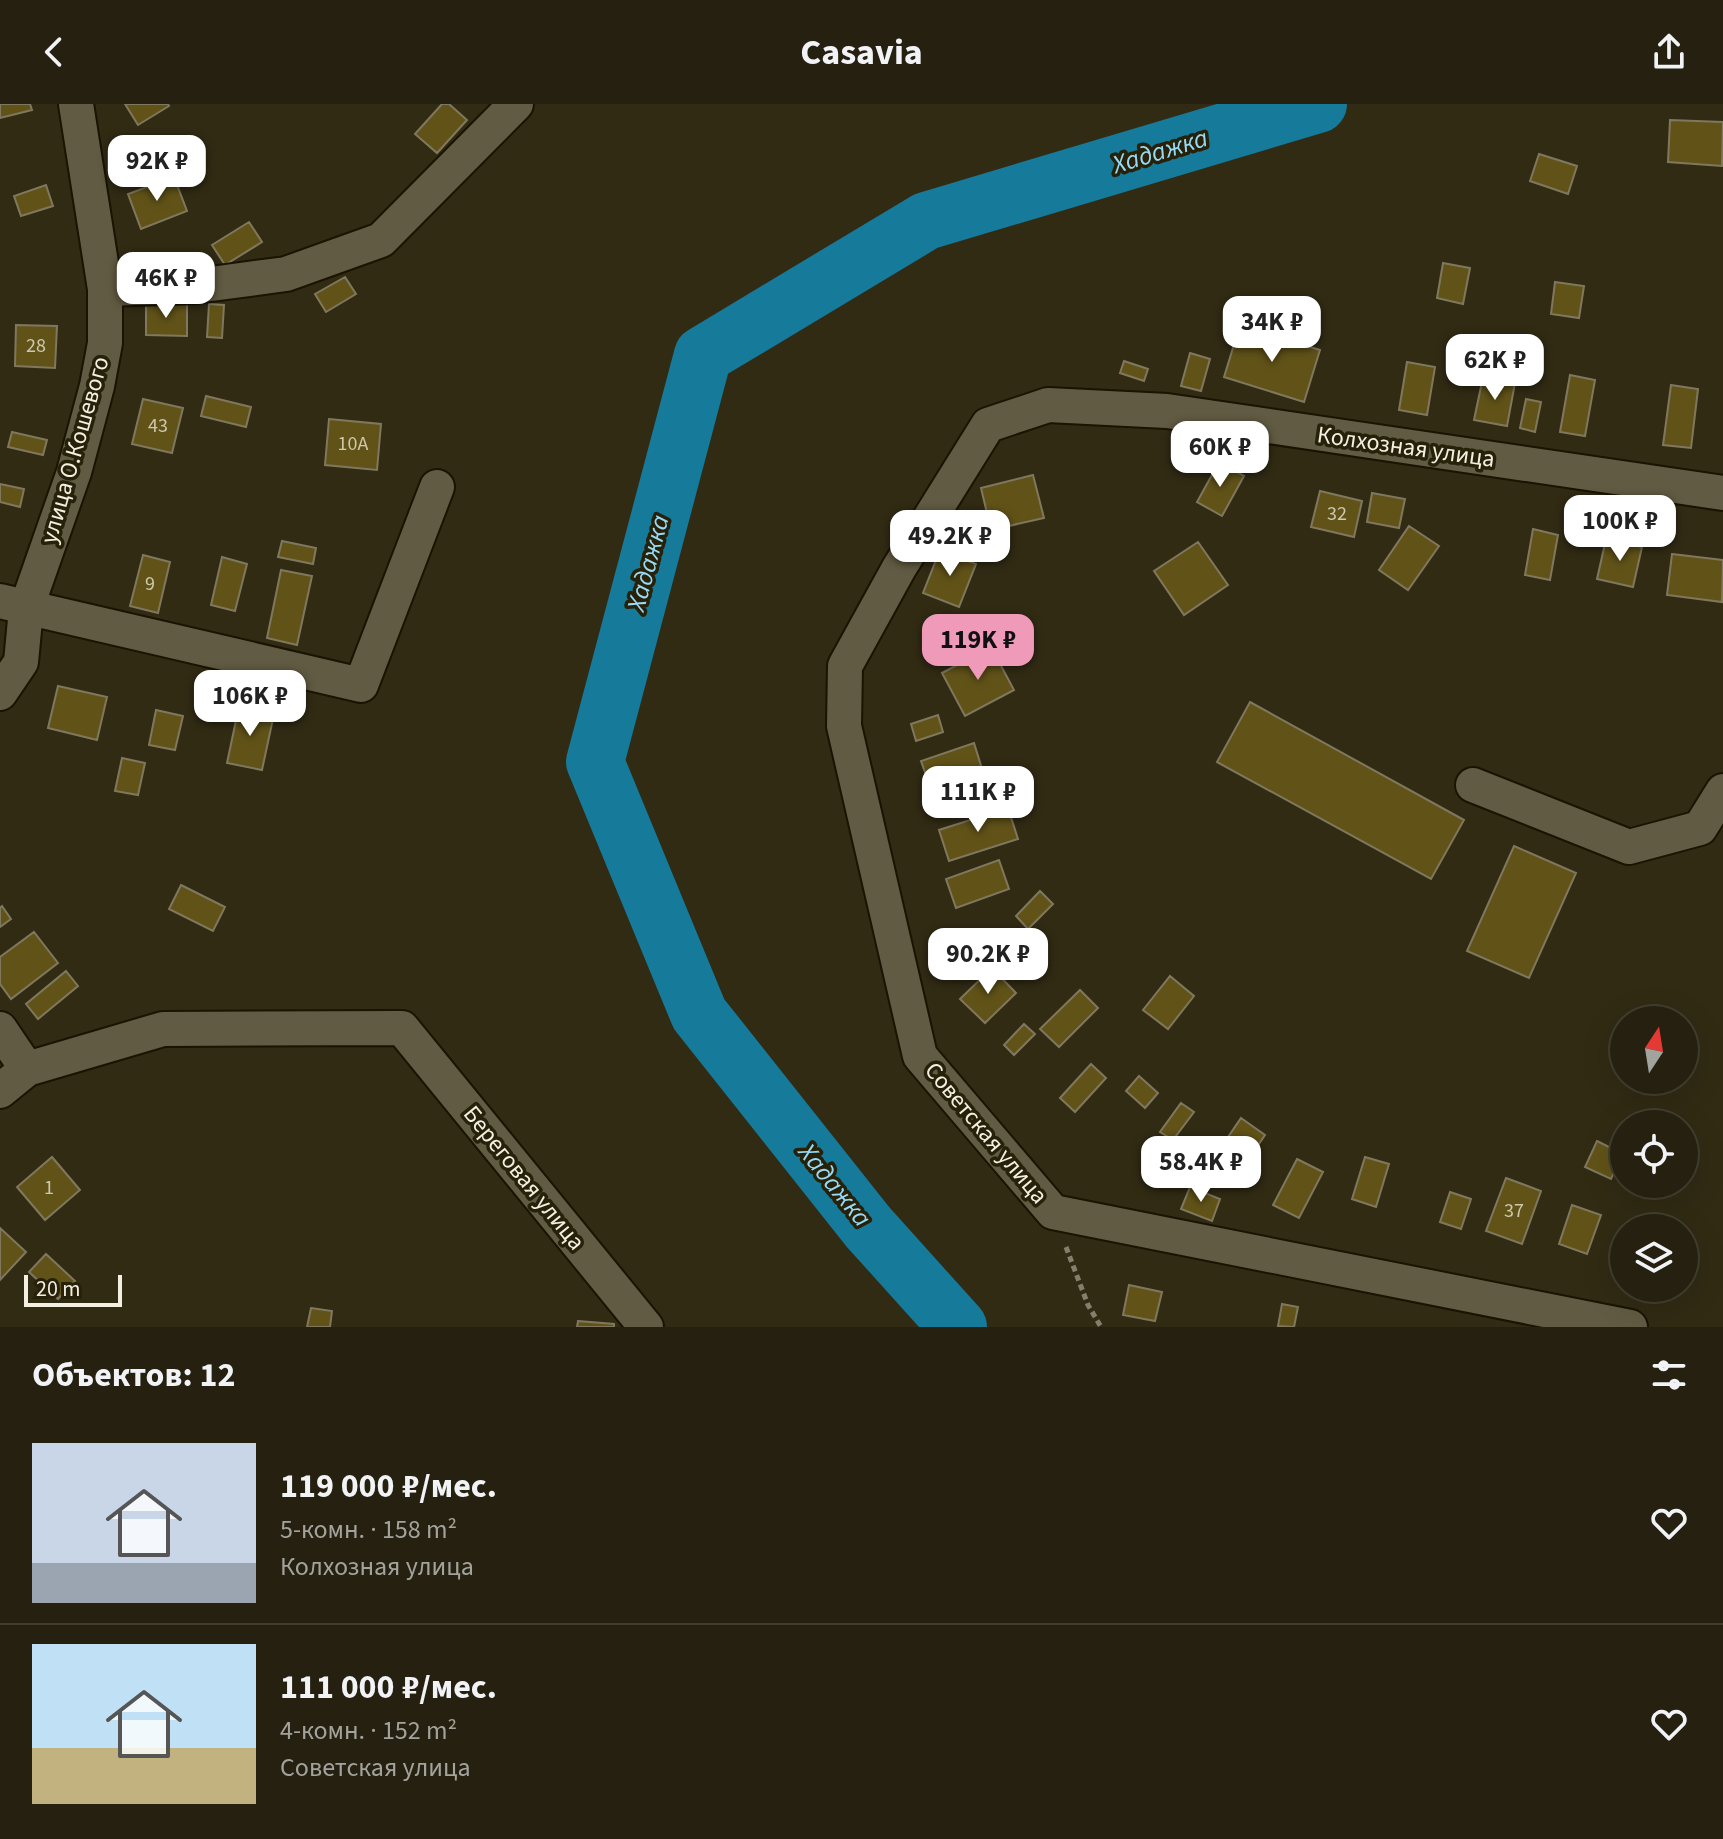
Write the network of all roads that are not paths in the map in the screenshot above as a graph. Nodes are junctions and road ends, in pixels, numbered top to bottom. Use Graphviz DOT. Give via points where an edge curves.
graph roads {
  1 [pos="76,104"];
  2 [pos="516,104"];
  3 [pos="105,289"];
  4 [pos="437,487"];
  5 [pos="1723,493"];
  6 [pos="13,605"];
  7 [pos="845,666"];
  8 [pos="0,693"];
  9 [pos="1473,785"];
  10 [pos="1723,791"];
  11 [pos="0,1029"];
  12 [pos="27,1069"];
  13 [pos="0,1091"];
  14 [pos="646,1327"];
  15 [pos="1630,1327"];
  1 -- 3 [label="street, улица О.Кошевого"];
  2 -- 3 [label="street" via="381,240 286,274 196,286"];
  3 -- 6 [label="street, улица О.Кошевого" via="105,343 74,472"];
  4 -- 6 [label="street" via="361,685"];
  5 -- 7 [label="street, Колхозная улица" via="1167,411 1048,405 988,425"];
  6 -- 8 [label="street, улица О.Кошевого" via="21,662"];
  7 -- 15 [label="street, Советская улица" via="844,726 920,1056 1053,1212"];
  9 -- 10 [label="street" via="1629,847 1700,828"];
  11 -- 12 [label="street"];
  12 -- 13 [label="street"];
  12 -- 14 [label="street, Береговая улица" via="163,1029 402,1028"];
}
